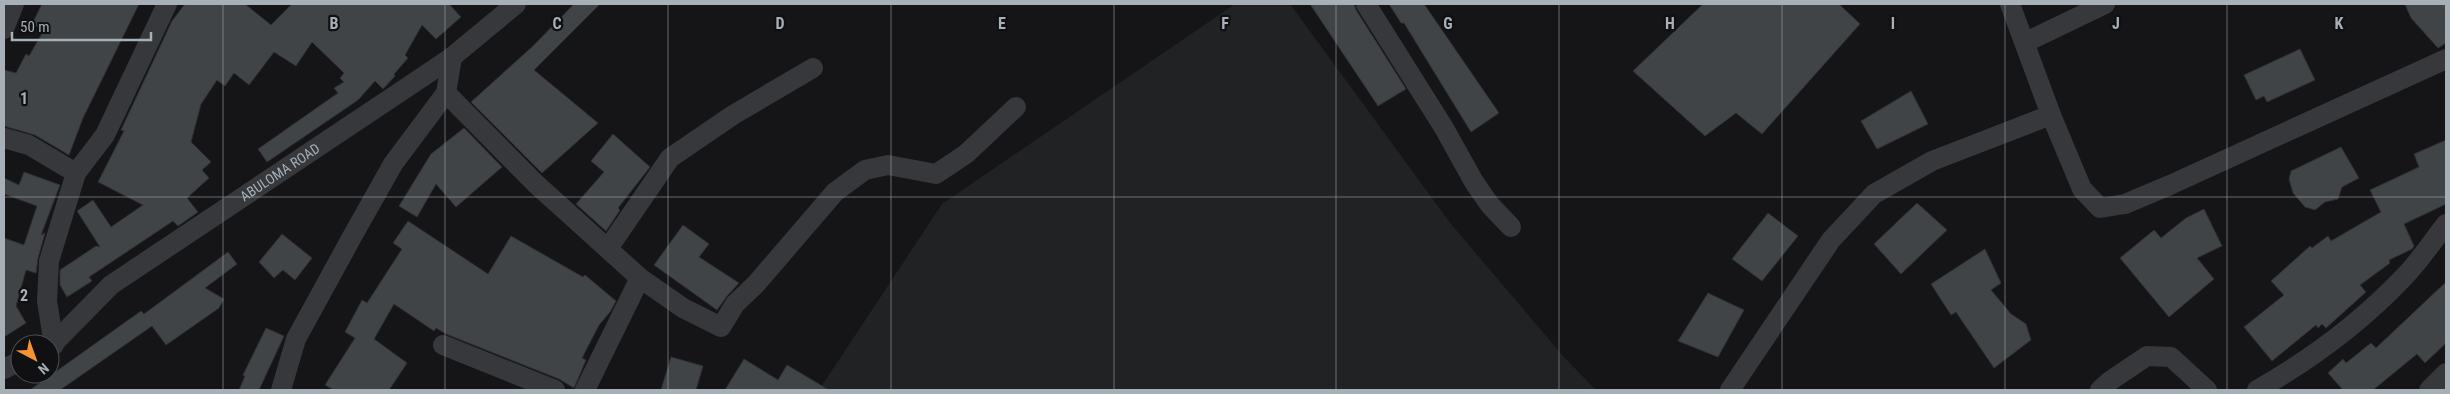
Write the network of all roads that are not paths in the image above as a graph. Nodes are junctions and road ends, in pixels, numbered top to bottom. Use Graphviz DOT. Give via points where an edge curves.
graph roads {
  1 [pos="14,4"];
  2 [pos="167,4"];
  3 [pos="516,4"];
  4 [pos="1366,4"];
  5 [pos="2010,4"];
  6 [pos="2105,4"];
  7 [pos="4,29"];
  8 [pos="2026,42"];
  9 [pos="452,57"];
  10 [pos="2446,59"];
  11 [pos="813,68"];
  12 [pos="446,93"];
  13 [pos="1016,107"];
  14 [pos="2051,115"];
  15 [pos="4,138"];
  16 [pos="76,173"];
  17 [pos="2446,224"];
  18 [pos="1511,227"];
  19 [pos="609,247"];
  20 [pos="640,278"];
  21 [pos="51,334"];
  22 [pos="60,338"];
  23 [pos="443,345"];
  24 [pos="2446,373"];
  25 [pos="281,390"];
  26 [pos="555,390"];
  27 [pos="584,390"];
  28 [pos="1730,390"];
  29 [pos="2100,390"];
  30 [pos="2207,390"];
  31 [pos="2257,390"];
  32 [pos="2428,390"];
  1 -- 7 [label="street"];
  2 -- 16 [label="street" via="105,136"];
  3 -- 9 [label="street, ABULOMA ROAD"];
  4 -- 18 [label="street" via="1474,182 1490,206"];
  5 -- 8 [label="street"];
  6 -- 8 [label="street"];
  8 -- 14 [label="street"];
  9 -- 12 [label="street"];
  9 -- 22 [label="street, ABULOMA ROAD" via="111,285"];
  10 -- 14 [label="street" via="2161,189 2125,204 2100,208 2082,189"];
  11 -- 19 [label="street" via="733,115 670,158"];
  12 -- 19 [label="street" via="536,184"];
  12 -- 25 [label="street" via="393,164 353,235 296,339"];
  13 -- 20 [label="street" via="966,154 936,174 888,165 865,170 835,192 735,304 721,327 684,308"];
  14 -- 28 [label="street" via="1932,161 1874,194 1831,240"];
  15 -- 16 [label="street" via="29,145"];
  16 -- 21 [label="street" via="49,261 47,301"];
  17 -- 31 [label="street" via="2404,278 2352,324 2294,369"];
  19 -- 20 [label="street"];
  20 -- 27 [label="street"];
  23 -- 26 [label="street"];
  24 -- 32 [label="street"];
  29 -- 30 [label="street" via="2147,356 2171,357"];
}
